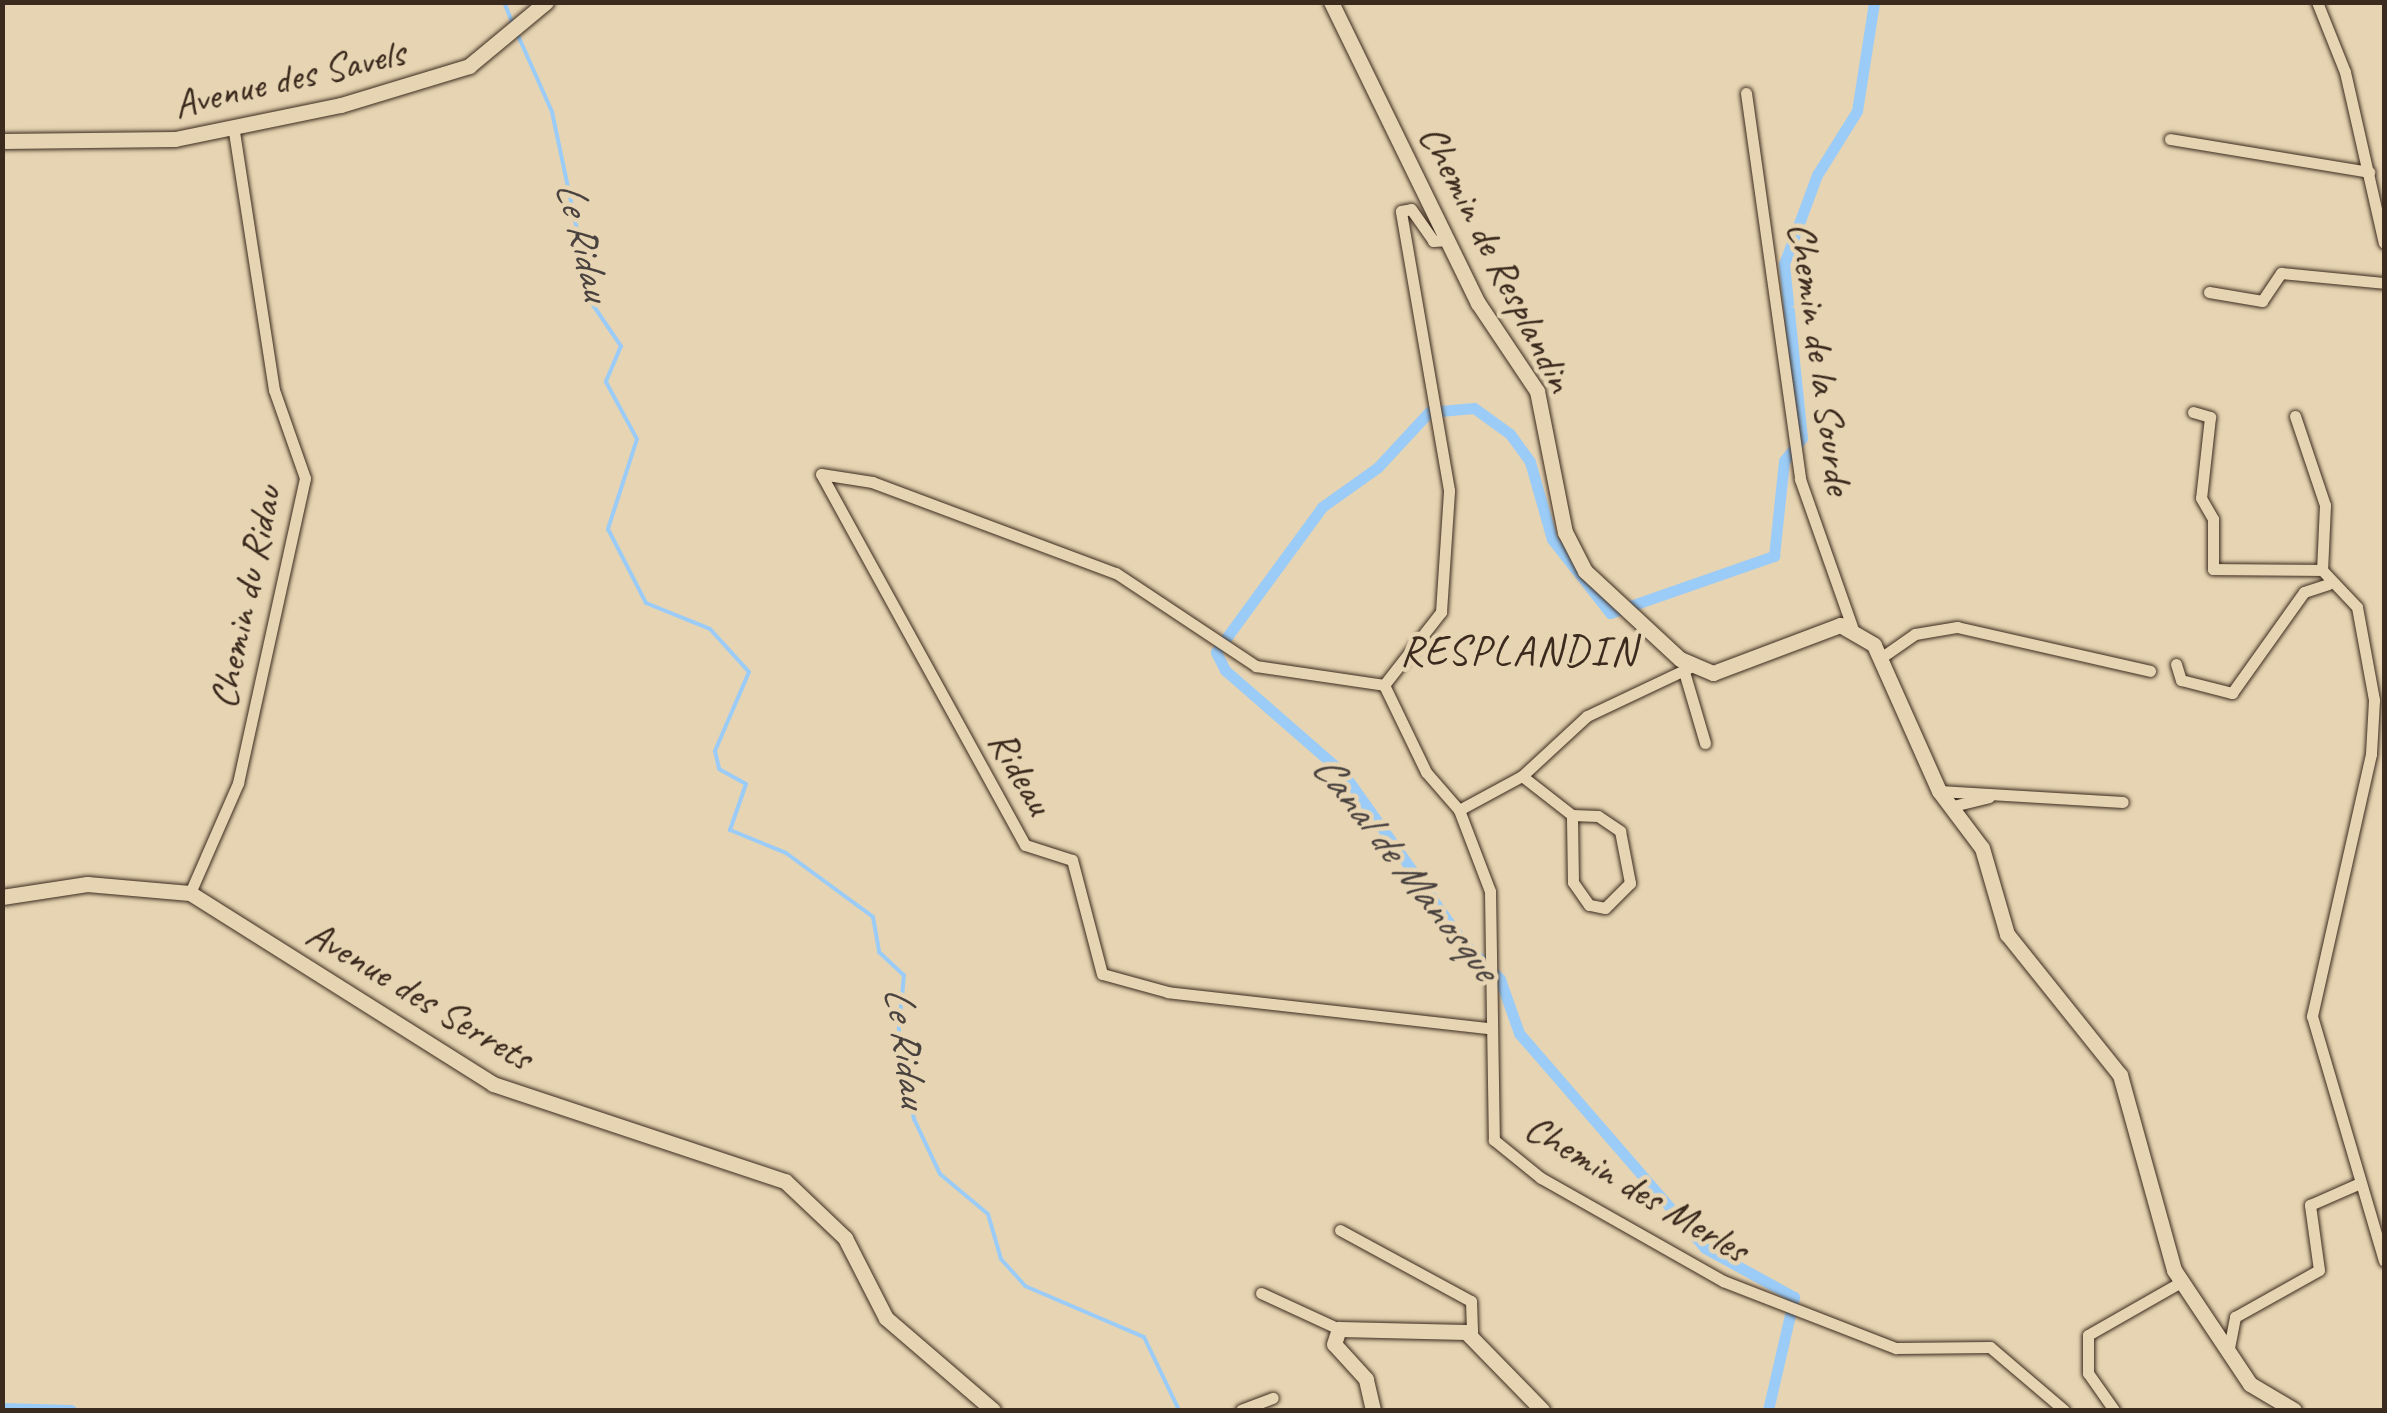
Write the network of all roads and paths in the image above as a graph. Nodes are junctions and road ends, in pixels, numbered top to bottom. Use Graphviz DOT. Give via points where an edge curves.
graph roads {
  1 [pos="546,2"];
  2 [pos="1331,2"];
  3 [pos="2317,2"];
  4 [pos="1746,94"];
  5 [pos="234,131"];
  6 [pos="2170,139"];
  7 [pos="2,141"];
  8 [pos="2368,172"];
  9 [pos="1448,240"];
  10 [pos="2384,243"];
  11 [pos="2384,283"];
  12 [pos="2210,292"];
  13 [pos="2194,412"];
  14 [pos="2295,416"];
  15 [pos="2322,570"];
  16 [pos="2328,584"];
  17 [pos="1852,627"];
  18 [pos="1882,656"];
  19 [pos="2176,664"];
  20 [pos="1689,671"];
  21 [pos="2150,671"];
  22 [pos="1384,686"];
  23 [pos="1706,743"];
  24 [pos="1522,776"];
  25 [pos="1939,791"];
  26 [pos="2123,802"];
  27 [pos="2058,804"];
  28 [pos="1952,806"];
  29 [pos="1459,810"];
  30 [pos="1572,816"];
  31 [pos="190,894"];
  32 [pos="2,897"];
  33 [pos="1487,1028"];
  34 [pos="2360,1183"];
  35 [pos="1340,1230"];
  36 [pos="2384,1261"];
  37 [pos="2181,1282"];
  38 [pos="1261,1293"];
  39 [pos="1339,1328"];
  40 [pos="1472,1335"];
  41 [pos="2228,1353"];
  42 [pos="1274,1398"];
  43 [pos="2113,1409"];
  44 [pos="993,1410"];
  45 [pos="1241,1410"];
  46 [pos="1374,1410"];
  47 [pos="1542,1410"];
  48 [pos="2064,1410"];
  49 [pos="2294,1410"];
  1 -- 5 [label="street, Avenue des Savels" via="453,73"];
  2 -- 9 [label="street, Chemin de Resplandin"];
  3 -- 8 [label="street" via="2346,72"];
  4 -- 17 [label="street, Chemin de la Sourde" via="1796,454 1818,546"];
  5 -- 7 [label="street, Avenue des Savels" via="144,142"];
  5 -- 31 [label="street, Chemin du Ridau" via="274,390 305,478 238,783"];
  6 -- 8 [label="street"];
  8 -- 10 [label="street"];
  9 -- 20 [label="street, Chemin de Resplandin" via="1536,391 1564,532 1624,613"];
  9 -- 22 [label="street" via="1433,241 1410,210 1401,211 1449,490 1443,604"];
  11 -- 12 [label="street" via="2281,272 2262,301"];
  13 -- 15 [label="street" via="2210,417 2201,498 2213,519 2213,569"];
  14 -- 15 [label="street" via="2325,505"];
  15 -- 16 [label="street"];
  16 -- 19 [label="street" via="2307,589 2232,693 2180,680"];
  16 -- 34 [label="street" via="2357,607 2375,710 2312,1016"];
  17 -- 18 [label="street"];
  17 -- 20 [label="street" via="1825,628 1723,673"];
  18 -- 21 [label="street" via="1915,634 1958,627"];
  18 -- 25 [label="street"];
  20 -- 23 [label="street"];
  20 -- 24 [label="street" via="1587,716"];
  22 -- 29 [label="street, Chemin des Merles" via="1426,772"];
  22 -- 33 [label="street, Rideau" via="1276,672 1126,578 838,471 820,478 1026,845 1072,860 1102,974 1168,992"];
  24 -- 29 [label="street"];
  24 -- 30 [label="street"];
  25 -- 26 [label="street"];
  25 -- 28 [label="street"];
  27 -- 28 [label="street" via="1972,796"];
  28 -- 37 [label="street" via="1982,848 2007,934 2120,1074 2158,1237"];
  29 -- 33 [label="street, Chemin des Merles" via="1490,891"];
  30 -- 30 [label="street" via="1606,819 1623,836 1630,883 1606,908 1589,905 1573,882"];
  31 -- 32 [label="street, Avenue des Serrets" via="87,884"];
  31 -- 44 [label="street, Avenue des Serrets" via="493,1084 784,1182 812,1198 845,1238 886,1318"];
  33 -- 48 [label="street, Chemin des Merles" via="1488,1127 1507,1153 1682,1260 1784,1308 1904,1349 1990,1347"];
  34 -- 36 [label="street"];
  34 -- 41 [label="street" via="2312,1202 2319,1270 2235,1317"];
  35 -- 40 [label="street" via="1472,1301"];
  37 -- 41 [label="street"];
  37 -- 43 [label="street" via="2088,1335 2085,1365"];
  38 -- 39 [label="street"];
  39 -- 40 [label="street"];
  39 -- 46 [label="street" via="1334,1344 1366,1379"];
  40 -- 47 [label="street"];
  41 -- 49 [label="street" via="2250,1384"];
  42 -- 45 [label="street"];
}
